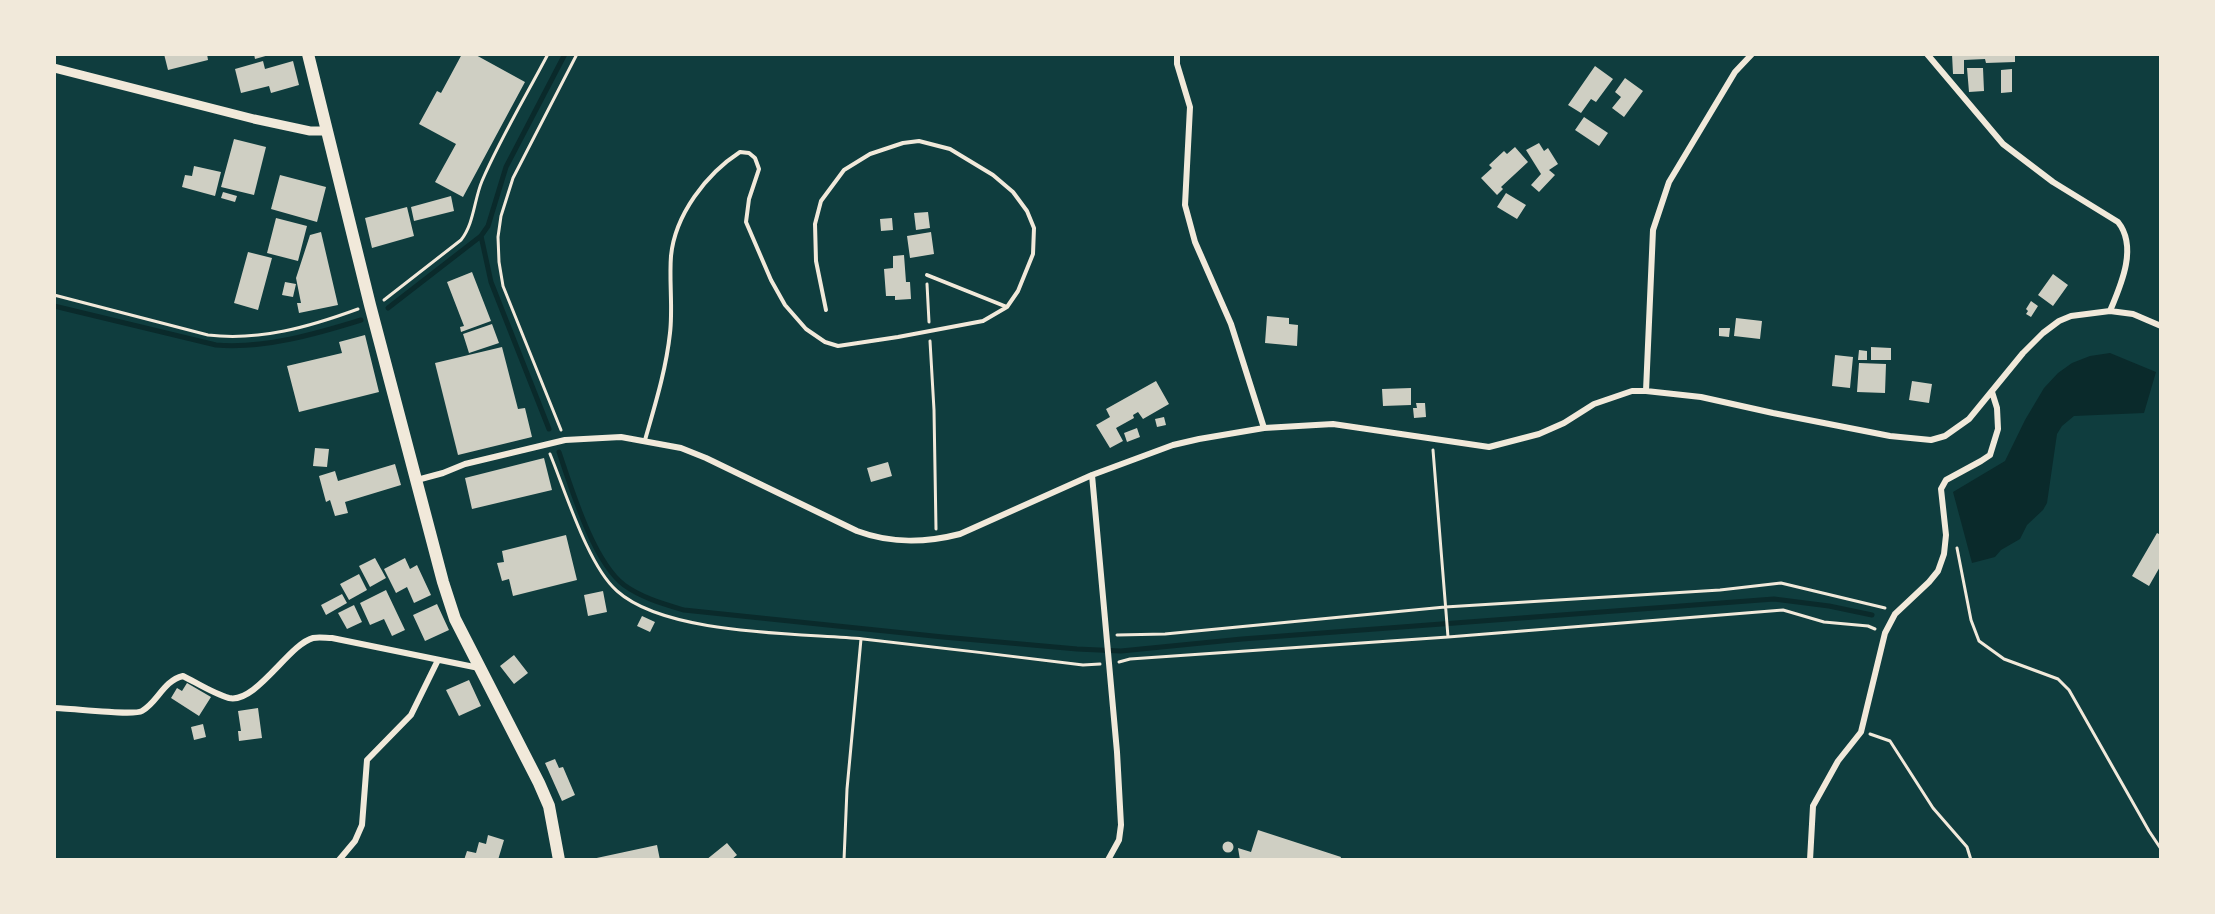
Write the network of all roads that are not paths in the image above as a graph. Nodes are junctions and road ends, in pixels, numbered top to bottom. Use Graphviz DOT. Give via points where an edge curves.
graph roads {
  1 [pos="308,54"];
  2 [pos="1177,54"];
  3 [pos="1752,54"];
  4 [pos="1927,54"];
  5 [pos="54,68"];
  6 [pos="327,131"];
  7 [pos="927,275"];
  8 [pos="1007,308"];
  9 [pos="826,310"];
  10 [pos="2110,311"];
  11 [pos="2161,326"];
  12 [pos="1646,391"];
  13 [pos="1992,392"];
  14 [pos="1264,429"];
  15 [pos="645,440"];
  16 [pos="1092,475"];
  17 [pos="417,480"];
  18 [pos="438,660"];
  19 [pos="479,668"];
  20 [pos="54,708"];
  21 [pos="339,860"];
  22 [pos="559,860"];
  23 [pos="1108,860"];
  24 [pos="1810,860"];
  1 -- 6 [label="highway"];
  2 -- 14 [label="street" via="1191,107 1185,205 1195,242 1231,324"];
  3 -- 12 [label="street" via="1735,72 1669,182 1653,230"];
  4 -- 10 [label="street" via="2003,144 2124,229 2128,240 2122,284"];
  5 -- 6 [label="street" via="254,119"];
  6 -- 17 [label="highway"];
  7 -- 8 [label="lane"];
  8 -- 9 [label="lane" via="1033,254 1034,228 1027,211 993,175 950,149 919,141 870,154 844,170 821,201 815,249"];
  8 -- 15 [label="lane" via="983,321 930,331 838,346 825,342 785,305 771,280 746,222 759,169 756,158 740,152 707,181 677,231 671,255 666,363"];
  10 -- 11 [label="street" via="2133,314"];
  10 -- 13 [label="street" via="2059,321 2023,353"];
  12 -- 13 [label="street" via="1701,397 1890,436 1930,440 1945,436 1969,419"];
  12 -- 14 [label="street" via="1611,397 1539,434 1489,447 1333,424"];
  13 -- 24 [label="street" via="1998,429 1990,454 1946,480 1941,489 1946,535 1938,571 1895,614 1885,633 1861,732 1838,761 1813,806"];
  14 -- 16 [label="street" via="1173,445"];
  15 -- 16 [label="street" via="706,458 857,531 906,542 960,534"];
  15 -- 17 [label="street" via="621,437 545,443"];
  16 -- 23 [label="street" via="1121,825 1119,840"];
  17 -- 19 [label="highway" via="455,618"];
  18 -- 19 [label="street"];
  18 -- 20 [label="street" via="332,638 312,638 295,649 267,679 240,697 230,698 183,676 174,678 144,710 135,714"];
  18 -- 21 [label="street" via="411,715 367,760 362,825 355,842"];
  19 -- 22 [label="highway" via="549,806"];
}
